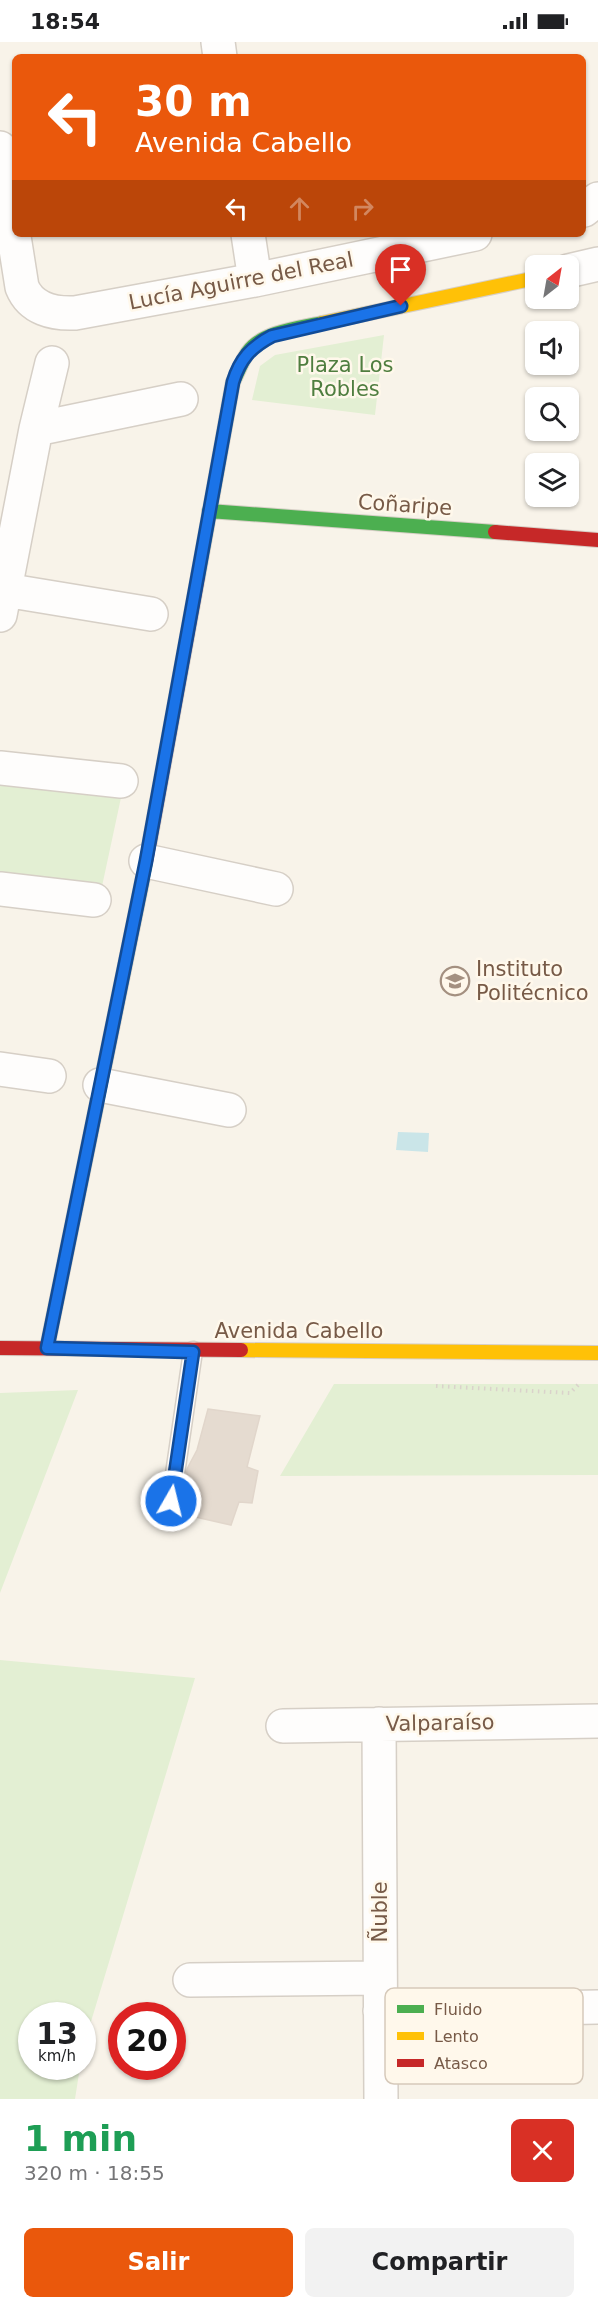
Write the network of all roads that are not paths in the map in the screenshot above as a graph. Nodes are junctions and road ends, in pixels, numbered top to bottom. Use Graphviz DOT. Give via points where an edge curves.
graph roads {
  1 [pos="0,148"];
  2 [pos="598,199"];
  3 [pos="586,208"];
  4 [pos="5,228"];
  5 [pos="248,237"];
  6 [pos="461,237"];
  7 [pos="598,264"];
  8 [pos="579,268"];
  9 [pos="255,280"];
  10 [pos="525,280"];
  11 [pos="52,363"];
  12 [pos="180,399"];
  13 [pos="36,429"];
  14 [pos="209,511"];
  15 [pos="598,540"];
  16 [pos="3,602"];
  17 [pos="151,614"];
  18 [pos="0,768"];
  19 [pos="121,781"];
  20 [pos="146,861"];
  21 [pos="0,889"];
  22 [pos="276,890"];
  23 [pos="94,900"];
  24 [pos="0,1069"];
  25 [pos="49,1076"];
  26 [pos="100,1085"];
  27 [pos="229,1110"];
  28 [pos="0,1348"];
  29 [pos="47,1348"];
  30 [pos="193,1352"];
  31 [pos="598,1353"];
  32 [pos="171,1501"];
  33 [pos="598,1721"];
  34 [pos="379,1724"];
  35 [pos="283,1726"];
  36 [pos="381,1978"];
  37 [pos="190,1980"];
  38 [pos="583,2007"];
  39 [pos="598,2007"];
  40 [pos="380,2011"];
  41 [pos="385,2011"];
  42 [pos="381,2099"];
  1 -- 4 [label="street"];
  2 -- 3 [label="street"];
  4 -- 9 [label="street, Lucía Aguirre del Real" via="26,295 42,308 61,314"];
  5 -- 9 [label="street"];
  6 -- 9 [label="street, Lucía Aguirre del Real"];
  7 -- 8 [label="street"];
  10 -- 14 [label="street" via="289,330 255,344 233,382"];
  11 -- 13 [label="street"];
  12 -- 13 [label="street"];
  13 -- 16 [label="street"];
  14 -- 15 [label="street, Coñaripe"];
  14 -- 20 [label="street"];
  16 -- 17 [label="street"];
  18 -- 19 [label="street"];
  20 -- 22 [label="street"];
  20 -- 26 [label="street"];
  21 -- 23 [label="street"];
  24 -- 25 [label="street"];
  26 -- 27 [label="street"];
  26 -- 29 [label="street"];
  28 -- 29 [label="street, Avenida Cabello"];
  29 -- 30 [label="street, Avenida Cabello"];
  30 -- 31 [label="street, Avenida Cabello"];
  30 -- 32 [label="lane"];
  33 -- 34 [label="street, Valparaíso"];
  34 -- 35 [label="street, Valparaíso"];
  34 -- 36 [label="street, Ñuble"];
  36 -- 37 [label="street"];
  36 -- 40 [label="street, Ñuble"];
  38 -- 39 [label="street"];
  40 -- 41 [label="street"];
  40 -- 42 [label="street, Ñuble"];
}
